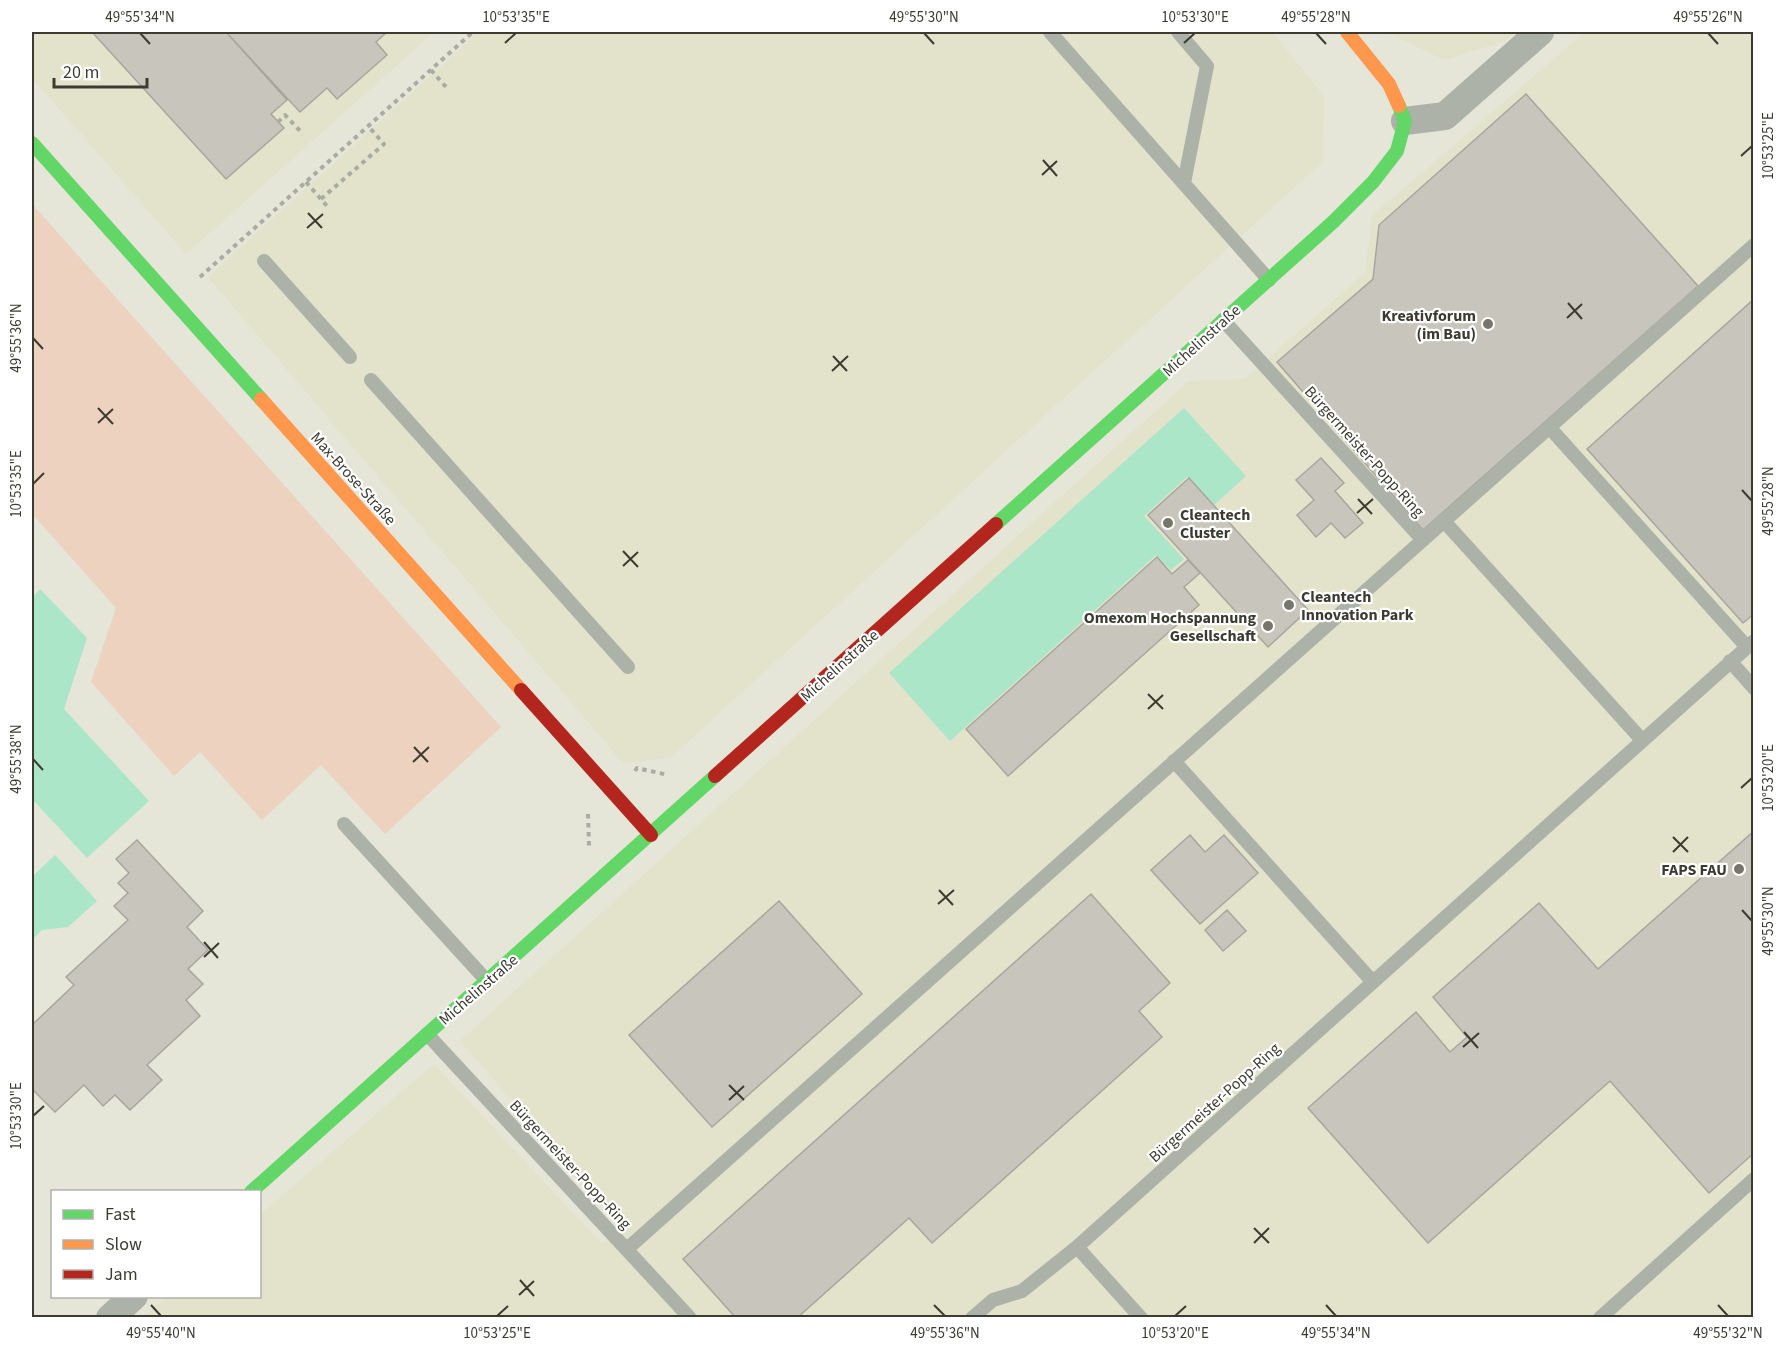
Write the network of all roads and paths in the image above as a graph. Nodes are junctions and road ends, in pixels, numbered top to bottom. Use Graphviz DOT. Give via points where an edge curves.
graph roads {
  1 [pos="473,32"];
  2 [pos="1050,32"];
  3 [pos="1178,32"];
  4 [pos="1347,32"];
  5 [pos="1540,32"];
  6 [pos="431,70"];
  7 [pos="447,87"];
  8 [pos="1405,121"];
  9 [pos="278,122"];
  10 [pos="368,126"];
  11 [pos="303,134"];
  12 [pos="32,143"];
  13 [pos="306,182"];
  14 [pos="1184,183"];
  15 [pos="321,199"];
  16 [pos="327,206"];
  17 [pos="1754,245"];
  18 [pos="264,261"];
  19 [pos="200,277"];
  20 [pos="1269,280"];
  21 [pos="1223,320"];
  22 [pos="350,357"];
  23 [pos="371,380"];
  24 [pos="1549,427"];
  25 [pos="1443,520"];
  26 [pos="1422,539"];
  27 [pos="1750,644"];
  28 [pos="1730,662"];
  29 [pos="628,667"];
  30 [pos="1754,688"];
  31 [pos="1642,740"];
  32 [pos="1174,761"];
  33 [pos="344,824"];
  34 [pos="651,836"];
  35 [pos="487,981"];
  36 [pos="1372,981"];
  37 [pos="427,1034"];
  38 [pos="1754,1179"];
  39 [pos="252,1190"];
  40 [pos="1077,1247"];
  41 [pos="627,1249"];
  42 [pos="132,1298"];
  43 [pos="110,1317"];
  44 [pos="690,1317"];
  45 [pos="972,1317"];
  46 [pos="1141,1317"];
  47 [pos="1600,1317"];
  1 -- 6 [label="path"];
  2 -- 14 [label="lane"];
  3 -- 14 [label="lane" via="1207,66"];
  4 -- 8 [label="street" via="1389,84"];
  5 -- 8 [label="street" via="1445,116"];
  6 -- 7 [label="path"];
  6 -- 10 [label="path"];
  8 -- 20 [label="street, Michelinstraße" via="1397,151 1373,182"];
  9 -- 11 [label="path" via="285,115"];
  10 -- 13 [label="path"];
  10 -- 15 [label="path" via="384,144"];
  12 -- 34 [label="street, Max-Brose-Straße"];
  13 -- 15 [label="path"];
  13 -- 19 [label="path"];
  14 -- 20 [label="lane"];
  15 -- 16 [label="path"];
  17 -- 24 [label="lane"];
  18 -- 22 [label="lane"];
  20 -- 21 [label="street, Michelinstraße"];
  21 -- 26 [label="lane, Bürgermeister-Popp-Ring"];
  21 -- 34 [label="street, Michelinstraße"];
  23 -- 29 [label="lane"];
  24 -- 25 [label="lane"];
  24 -- 27 [label="lane"];
  25 -- 26 [label="lane"];
  25 -- 31 [label="lane"];
  26 -- 32 [label="lane, Bürgermeister-Popp-Ring"];
  27 -- 28 [label="lane, Bürgermeister-Popp-Ring"];
  28 -- 30 [label="lane"];
  28 -- 31 [label="lane, Bürgermeister-Popp-Ring"];
  31 -- 36 [label="lane, Bürgermeister-Popp-Ring"];
  32 -- 36 [label="lane"];
  32 -- 41 [label="lane, Bürgermeister-Popp-Ring"];
  33 -- 35 [label="lane"];
  34 -- 35 [label="street, Michelinstraße"];
  35 -- 37 [label="street, Michelinstraße"];
  36 -- 40 [label="lane, Bürgermeister-Popp-Ring"];
  37 -- 39 [label="street, Michelinstraße"];
  37 -- 41 [label="lane, Bürgermeister-Popp-Ring"];
  38 -- 47 [label="lane"];
  40 -- 45 [label="lane, Bürgermeister-Popp-Ring" via="1022,1290 993,1300"];
  40 -- 46 [label="lane"];
  41 -- 44 [label="lane, Bürgermeister-Popp-Ring"];
  42 -- 43 [label="street"];
}
